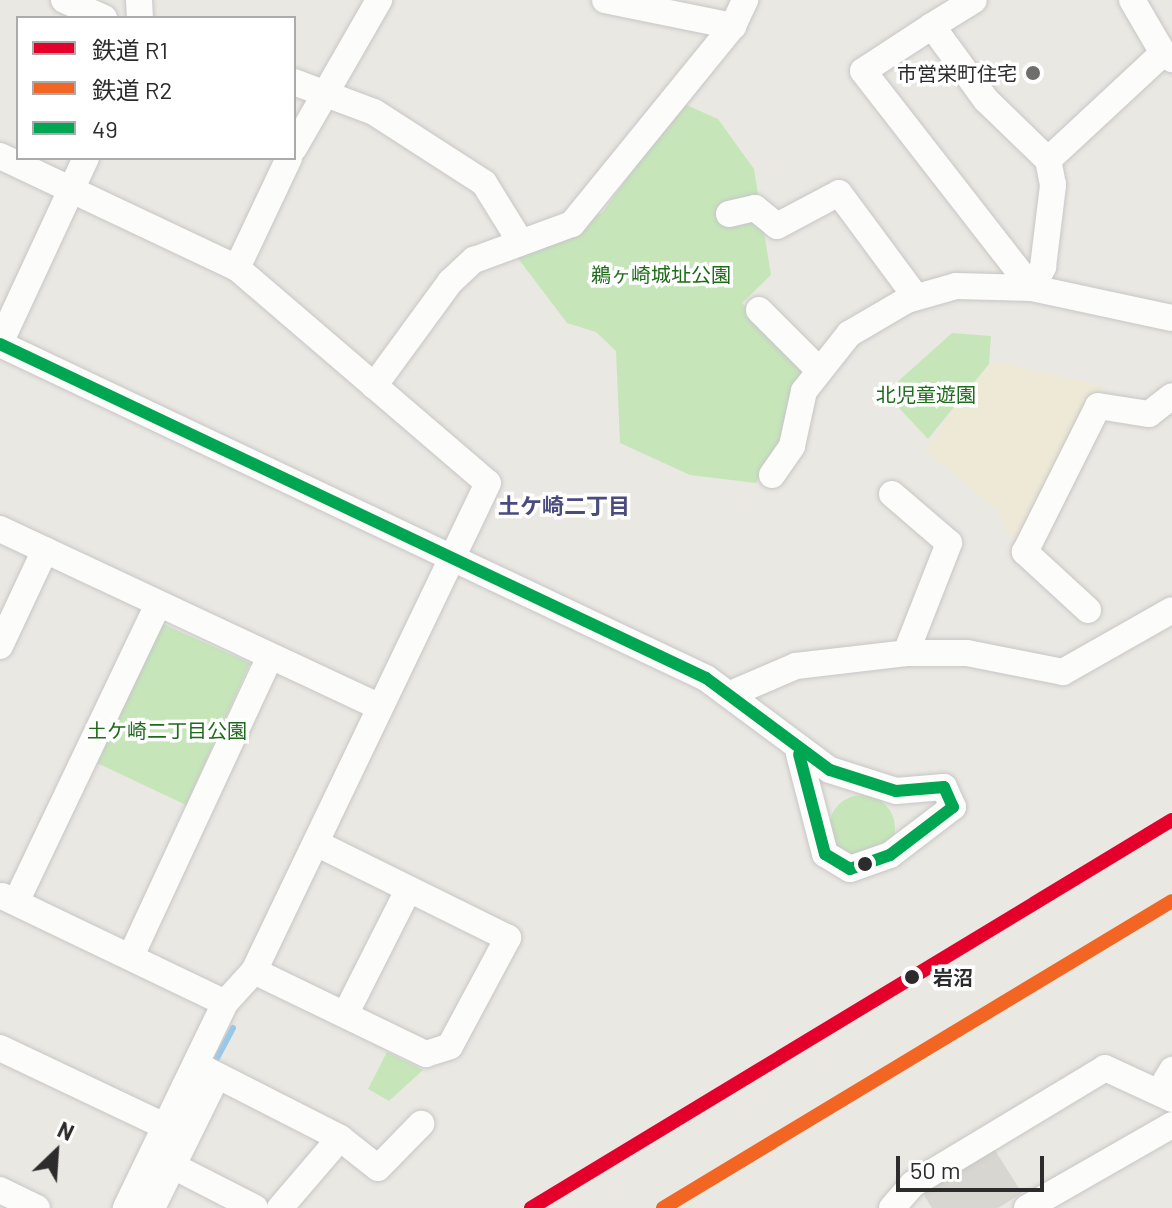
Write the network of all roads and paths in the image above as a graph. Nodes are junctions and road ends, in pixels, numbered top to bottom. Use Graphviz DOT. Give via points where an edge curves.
graph roads {
  1 [pos="64,0"];
  2 [pos="379,0"];
  3 [pos="605,0"];
  4 [pos="745,0"];
  5 [pos="974,0"];
  6 [pos="1132,0"];
  7 [pos="100,16"];
  8 [pos="733,26"];
  9 [pos="932,26"];
  10 [pos="1168,56"];
  11 [pos="296,83"];
  12 [pos="321,90"];
  13 [pos="296,144"];
  14 [pos="0,156"];
  15 [pos="85,160"];
  16 [pos="288,160"];
  17 [pos="1048,160"];
  18 [pos="71,190"];
  19 [pos="729,214"];
  20 [pos="520,241"];
  21 [pos="237,268"];
  22 [pos="1032,288"];
  23 [pos="916,297"];
  24 [pos="759,310"];
  25 [pos="1172,318"];
  26 [pos="0,343"];
  27 [pos="817,368"];
  28 [pos="374,386"];
  29 [pos="1172,396"];
  30 [pos="772,475"];
  31 [pos="892,494"];
  32 [pos="0,529"];
  33 [pos="45,550"];
  34 [pos="451,557"];
  35 [pos="158,604"];
  36 [pos="1088,610"];
  37 [pos="1172,610"];
  38 [pos="0,646"];
  39 [pos="906,653"];
  40 [pos="270,657"];
  41 [pos="733,693"];
  42 [pos="378,706"];
  43 [pos="799,754"];
  44 [pos="896,791"];
  45 [pos="316,843"];
  46 [pos="906,843"];
  47 [pos="408,890"];
  48 [pos="8,899"];
  49 [pos="131,956"];
  50 [pos="254,971"];
  51 [pos="225,1003"];
  52 [pos="346,1013"];
  53 [pos="0,1048"];
  54 [pos="207,1071"];
  55 [pos="1168,1087"];
  56 [pos="421,1124"];
  57 [pos="1172,1125"];
  58 [pos="164,1126"];
  59 [pos="340,1138"];
  60 [pos="173,1166"];
  61 [pos="0,1190"];
  62 [pos="37,1208"];
  63 [pos="126,1208"];
  64 [pos="152,1208"];
  65 [pos="255,1208"];
  66 [pos="280,1208"];
  67 [pos="892,1208"];
  68 [pos="1027,1208"];
  1 -- 7 [label="street"];
  2 -- 12 [label="street"];
  3 -- 8 [label="street"];
  4 -- 8 [label="street"];
  5 -- 9 [label="street"];
  6 -- 10 [label="street"];
  8 -- 20 [label="street" via="572,224"];
  9 -- 17 [label="street" via="986,100"];
  9 -- 22 [label="street" via="863,71"];
  10 -- 17 [label="street"];
  11 -- 12 [label="street"];
  12 -- 13 [label="street"];
  12 -- 20 [label="street" via="374,112 484,183"];
  14 -- 18 [label="street"];
  15 -- 18 [label="street"];
  16 -- 21 [label="street"];
  17 -- 22 [label="street" via="1053,185 1043,267"];
  18 -- 21 [label="street"];
  18 -- 26 [label="street"];
  19 -- 23 [label="street" via="755,208 777,226 839,193"];
  20 -- 28 [label="street" via="474,260 450,282"];
  21 -- 28 [label="street"];
  22 -- 23 [label="street" via="956,286"];
  22 -- 25 [label="street"];
  23 -- 27 [label="street" via="849,334"];
  24 -- 27 [label="street"];
  26 -- 34 [label="street"];
  27 -- 30 [label="street" via="792,446"];
  28 -- 34 [label="street" via="488,483"];
  29 -- 36 [label="street" via="1149,414 1098,406 1025,552"];
  31 -- 39 [label="street" via="949,543"];
  32 -- 33 [label="street"];
  33 -- 35 [label="street"];
  33 -- 38 [label="street"];
  34 -- 41 [label="street"];
  34 -- 42 [label="street"];
  35 -- 40 [label="street"];
  35 -- 48 [label="street"];
  37 -- 39 [label="street" via="1063,672 967,653"];
  39 -- 41 [label="street" via="796,666"];
  40 -- 42 [label="street"];
  40 -- 49 [label="street"];
  41 -- 43 [label="street"];
  42 -- 45 [label="street"];
  43 -- 44 [label="street"];
  43 -- 46 [label="street" via="825,854 839,865 866,869"];
  44 -- 46 [label="street" via="911,825"];
  44 -- 46 [label="street" via="934,785 952,797 945,818"];
  45 -- 47 [label="street"];
  45 -- 50 [label="street"];
  47 -- 52 [label="street"];
  47 -- 52 [label="street" via="508,938 450,1046 426,1054"];
  48 -- 49 [label="street"];
  49 -- 51 [label="street"];
  50 -- 51 [label="street"];
  50 -- 52 [label="street"];
  51 -- 54 [label="street"];
  53 -- 58 [label="street"];
  54 -- 58 [label="street"];
  54 -- 59 [label="street"];
  54 -- 60 [label="street"];
  55 -- 67 [label="street" via="1105,1068 913,1184"];
  56 -- 59 [label="street" via="378,1168"];
  57 -- 68 [label="street"];
  58 -- 63 [label="street"];
  59 -- 66 [label="street"];
  60 -- 64 [label="street"];
  60 -- 65 [label="street"];
  61 -- 62 [label="street"];
}
